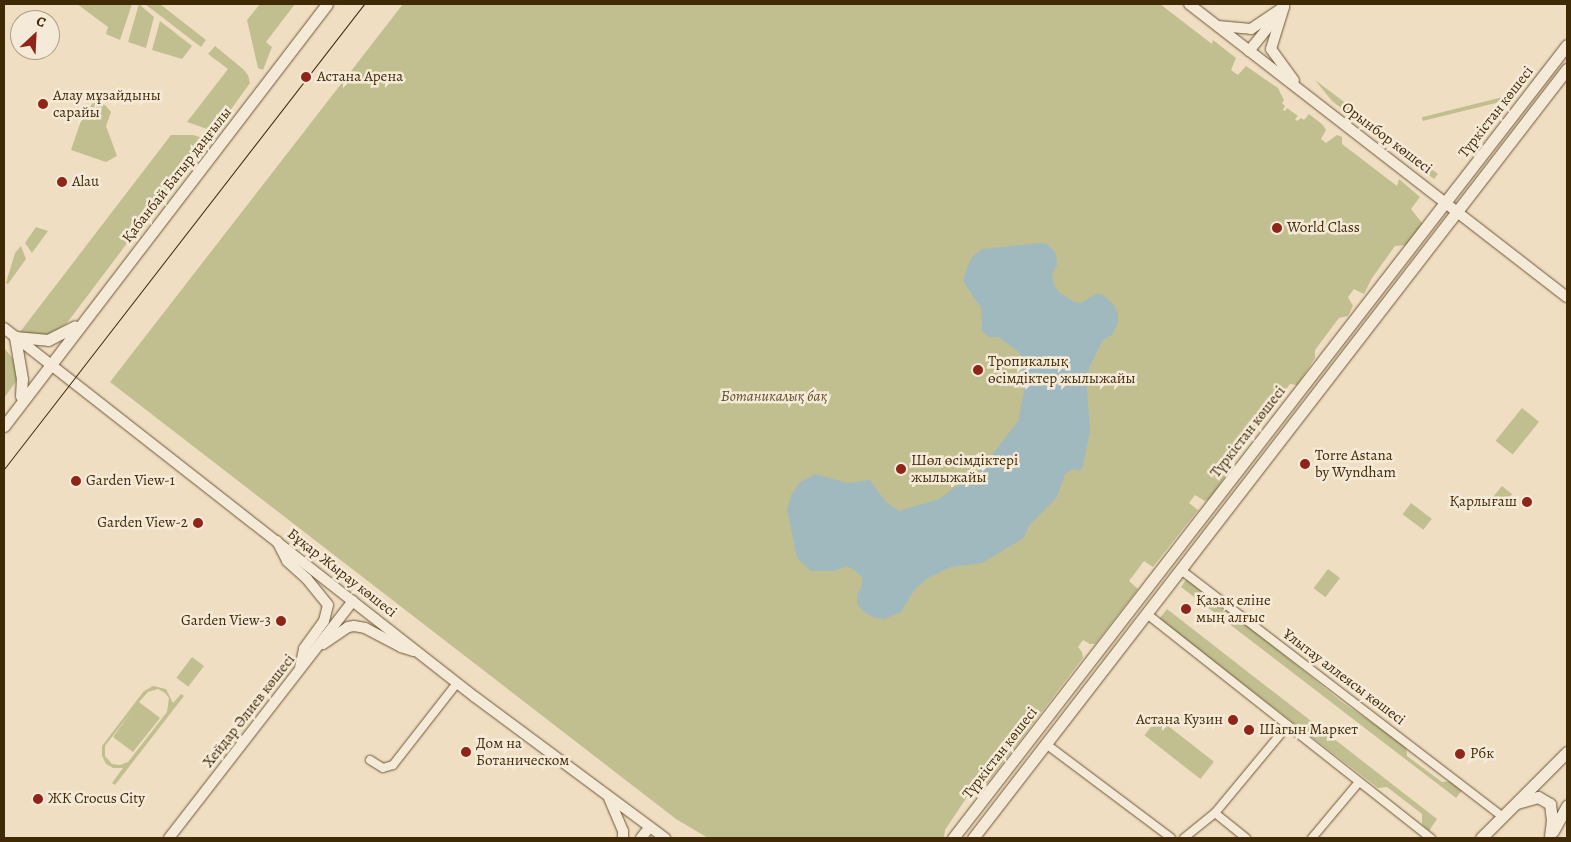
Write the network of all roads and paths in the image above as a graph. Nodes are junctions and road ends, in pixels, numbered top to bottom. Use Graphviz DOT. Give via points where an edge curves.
graph roads {
  1 [pos="328,4"];
  2 [pos="1188,4"];
  3 [pos="1285,5"];
  4 [pos="1217,26"];
  5 [pos="1567,45"];
  6 [pos="1249,51"];
  7 [pos="1567,69"];
  8 [pos="1299,89"];
  9 [pos="1445,202"];
  10 [pos="1458,212"];
  11 [pos="1567,297"];
  12 [pos="82,322"];
  13 [pos="4,328"];
  14 [pos="15,337"];
  15 [pos="50,365"];
  16 [pos="1317,368"];
  17 [pos="1332,376"];
  18 [pos="21,396"];
  19 [pos="1288,405"];
  20 [pos="1302,415"];
  21 [pos="4,418"];
  22 [pos="4,426"];
  23 [pos="276,540"];
  24 [pos="1167,561"];
  25 [pos="1179,573"];
  26 [pos="1138,599"];
  27 [pos="353,601"];
  28 [pos="1147,614"];
  29 [pos="318,647"];
  30 [pos="419,652"];
  31 [pos="300,672"];
  32 [pos="458,683"];
  33 [pos="1288,725"];
  34 [pos="1046,744"];
  35 [pos="1567,752"];
  36 [pos="370,760"];
  37 [pos="1359,782"];
  38 [pos="609,798"];
  39 [pos="1515,804"];
  40 [pos="1567,806"];
  41 [pos="1215,812"];
  42 [pos="1502,816"];
  43 [pos="649,828"];
  44 [pos="1549,837"];
  45 [pos="169,838"];
  46 [pos="623,838"];
  47 [pos="641,838"];
  48 [pos="665,838"];
  49 [pos="953,838"];
  50 [pos="973,838"];
  51 [pos="1171,838"];
  52 [pos="1184,838"];
  53 [pos="1246,838"];
  54 [pos="1312,838"];
  55 [pos="1431,838"];
  56 [pos="1480,838"];
  1 -- 12 [label="main road, Қабанбай Батыр даңғылы"];
  2 -- 4 [label="street, Орынбор көшесі"];
  3 -- 4 [label="street" via="1251,29"];
  3 -- 6 [label="street"];
  3 -- 8 [label="street" via="1271,49"];
  4 -- 6 [label="street, Орынбор көшесі"];
  5 -- 9 [label="main road, Түркістан көшесі"];
  6 -- 8 [label="street, Орынбор көшесі"];
  7 -- 10 [label="main road, Түркістан көшесі"];
  8 -- 9 [label="street, Орынбор көшесі"];
  9 -- 10 [label="street, Орынбор көшесі"];
  9 -- 16 [label="main road, Түркістан көшесі"];
  10 -- 11 [label="street, Орынбор көшесі"];
  10 -- 17 [label="main road, Түркістан көшесі"];
  12 -- 14 [label="main road" via="48,340"];
  12 -- 15 [label="main road, Қабанбай Батыр даңғылы"];
  13 -- 14 [label="street, Бұқар Жырау көшесі"];
  14 -- 15 [label="street, Бұқар Жырау көшесі"];
  14 -- 18 [label="main road" via="22,379"];
  15 -- 18 [label="main road, Қабанбай Батыр даңғылы"];
  15 -- 22 [label="main road, Қабанбай Батыр даңғылы"];
  15 -- 23 [label="street, Бұқар Жырау көшесі"];
  16 -- 17 [label="main road" via="1315,373 1320,380"];
  16 -- 19 [label="main road, Түркістан көшесі"];
  17 -- 20 [label="main road, Түркістан көшесі"];
  18 -- 21 [label="main road, Қабанбай Батыр даңғылы"];
  19 -- 20 [label="main road" via="1301,404"];
  19 -- 24 [label="main road, Түркістан көшесі"];
  20 -- 25 [label="main road, Түркістан көшесі"];
  23 -- 27 [label="street, Бұқар Жырау көшесі"];
  23 -- 31 [label="street" via="286,561 328,605 324,621 304,649"];
  24 -- 25 [label="main road" via="1164,573 1172,578"];
  24 -- 26 [label="main road, Түркістан көшесі"];
  25 -- 28 [label="main road, Түркістан көшесі"];
  25 -- 42 [label="street, Ұлытау аллеясы көшесі"];
  26 -- 28 [label="main road" via="1150,600"];
  26 -- 49 [label="main road, Түркістан көшесі"];
  27 -- 29 [label="street, Хейдар Әлиев көшесі"];
  27 -- 30 [label="street, Бұқар Жырау көшесі"];
  28 -- 33 [label="street"];
  28 -- 34 [label="main road, Түркістан көшесі"];
  29 -- 30 [label="street" via="354,626"];
  29 -- 31 [label="street, Хейдар Әлиев көшесі"];
  30 -- 32 [label="street, Бұқар Жырау көшесі"];
  31 -- 45 [label="street, Хейдар Әлиев көшесі"];
  32 -- 36 [label="street" via="393,765 383,768"];
  32 -- 38 [label="street, Бұқар Жырау көшесі"];
  33 -- 37 [label="street"];
  33 -- 41 [label="street"];
  34 -- 50 [label="main road, Түркістан көшесі"];
  34 -- 51 [label="street"];
  35 -- 39 [label="main road"];
  37 -- 54 [label="street"];
  37 -- 55 [label="street"];
  38 -- 43 [label="street, Бұқар Жырау көшесі"];
  38 -- 46 [label="street"];
  39 -- 42 [label="main road"];
  39 -- 44 [label="main road" via="1538,798 1550,804"];
  40 -- 44 [label="main road"];
  41 -- 52 [label="street"];
  41 -- 53 [label="street"];
  42 -- 56 [label="main road"];
  43 -- 47 [label="street"];
  43 -- 48 [label="street, Бұқар Жырау көшесі"];
}
